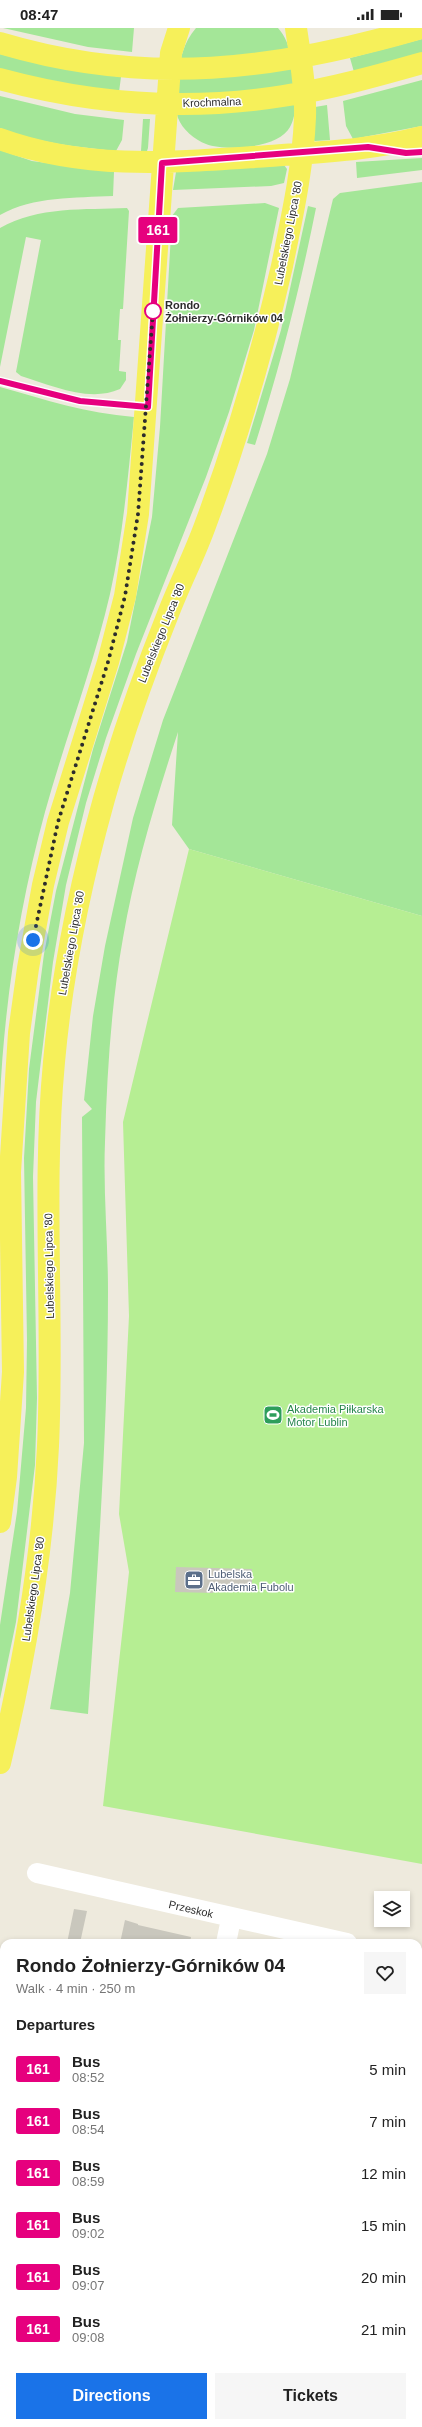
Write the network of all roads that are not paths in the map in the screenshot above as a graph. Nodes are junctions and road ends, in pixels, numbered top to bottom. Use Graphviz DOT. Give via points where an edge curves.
graph roads {
  1 [pos="179,28"];
  2 [pos="296,28"];
  3 [pos="421,28"];
  4 [pos="0,43"];
  5 [pos="422,63"];
  6 [pos="0,79"];
  7 [pos="422,137"];
  8 [pos="0,138"];
  9 [pos="302,153"];
  10 [pos="162,163"];
  11 [pos="0,1522"];
  12 [pos="0,1763"];
  13 [pos="37,1873"];
  14 [pos="231,1919"];
  15 [pos="227,1939"];
  16 [pos="328,1939"];
  1 -- 10 [label="main road" via="171,53"];
  2 -- 9 [label="main road, Lubelskiego Lipca '80" via="305,113"];
  3 -- 4 [label="main road" via="298,59 224,68 152,68 96,63 36,53"];
  5 -- 6 [label="main road, Krochmalna" via="313,91 250,101 165,104 88,98"];
  7 -- 9 [label="main road" via="379,145"];
  8 -- 10 [label="main road" via="67,157"];
  9 -- 10 [label="main road"];
  9 -- 12 [label="main road, Lubelskiego Lipca '80" via="297,196 270,319 206,524 135,699 80,890 65,972 54,1064 48,1214 48,1439 41,1539 28,1628"];
  10 -- 11 [label="main road" via="148,407 136,529 125,596 108,662 58,822 43,885 19,1033 10,1172 13,1372 6,1477"];
  13 -- 14 [label="street, Przeskok"];
  14 -- 15 [label="street"];
  14 -- 16 [label="street, Przeskok"];
}
